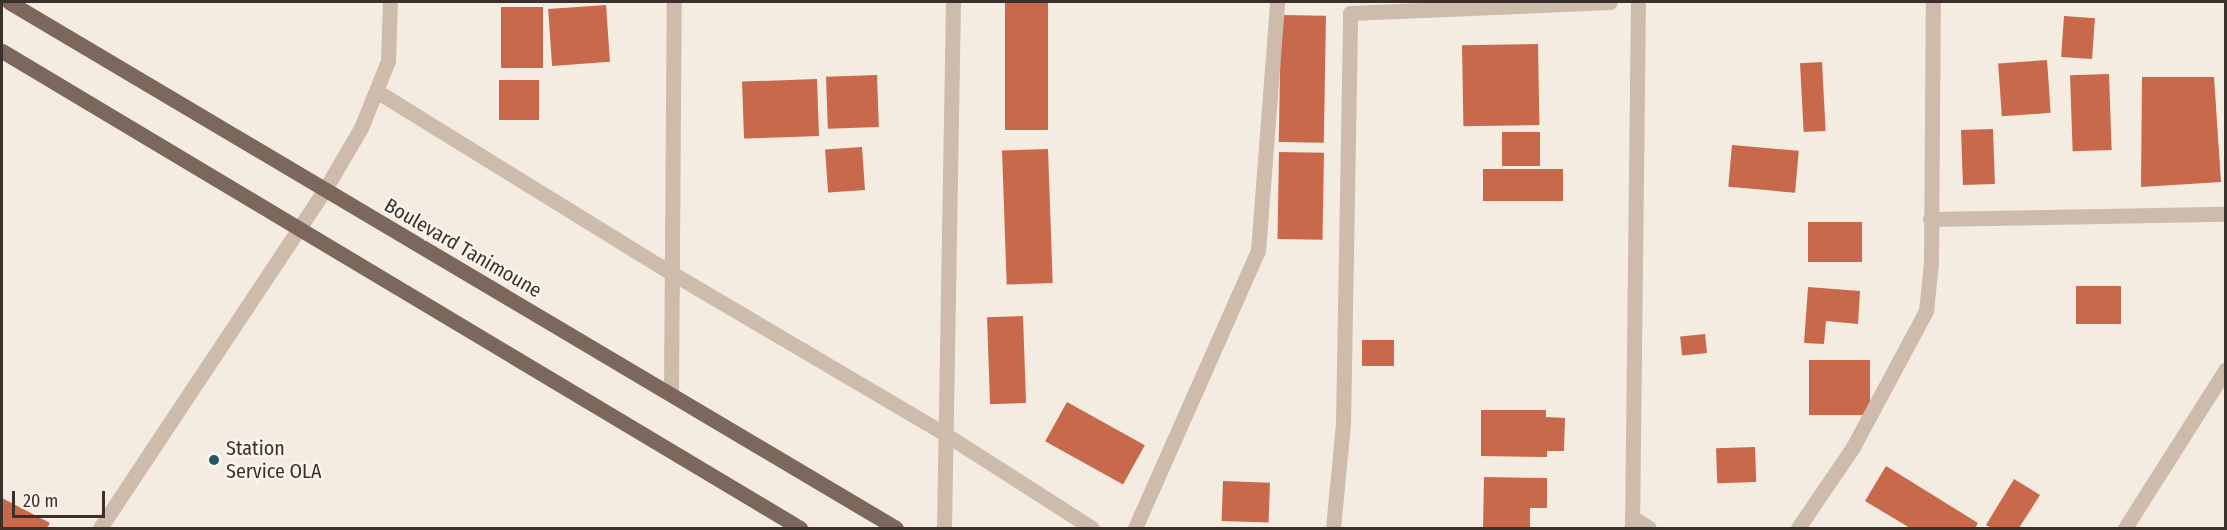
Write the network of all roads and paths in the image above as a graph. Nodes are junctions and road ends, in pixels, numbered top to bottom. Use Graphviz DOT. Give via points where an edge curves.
graph roads {
  1 [pos="9,2"];
  2 [pos="390,2"];
  3 [pos="674,2"];
  4 [pos="953,2"];
  5 [pos="1277,2"];
  6 [pos="1610,2"];
  7 [pos="1638,2"];
  8 [pos="1933,2"];
  9 [pos="2,51"];
  10 [pos="378,92"];
  11 [pos="324,191"];
  12 [pos="2226,214"];
  13 [pos="1930,219"];
  14 [pos="298,230"];
  15 [pos="670,272"];
  16 [pos="2226,369"];
  17 [pos="671,393"];
  18 [pos="945,434"];
  19 [pos="1632,523"];
  20 [pos="100,528"];
  21 [pos="797,528"];
  22 [pos="896,528"];
  23 [pos="944,528"];
  24 [pos="1092,528"];
  25 [pos="1135,528"];
  26 [pos="1333,528"];
  27 [pos="1649,528"];
  28 [pos="1798,528"];
  29 [pos="2125,528"];
  1 -- 11 [label="main road, Boulevard Tanimoune"];
  2 -- 10 [label="street" via="388,61"];
  3 -- 15 [label="street"];
  4 -- 18 [label="street"];
  5 -- 25 [label="street" via="1257,251"];
  6 -- 26 [label="street" via="1350,13 1343,424"];
  7 -- 19 [label="street"];
  8 -- 13 [label="street"];
  9 -- 14 [label="main road"];
  10 -- 11 [label="street"];
  10 -- 15 [label="street"];
  11 -- 14 [label="street"];
  11 -- 17 [label="main road, Boulevard Tanimoune"];
  12 -- 13 [label="street"];
  13 -- 28 [label="street" via="1926,310 1853,447"];
  14 -- 20 [label="street"];
  14 -- 21 [label="main road"];
  15 -- 17 [label="street"];
  15 -- 18 [label="street"];
  16 -- 29 [label="street"];
  17 -- 22 [label="main road, Boulevard Tanimoune"];
  18 -- 23 [label="street"];
  18 -- 24 [label="street"];
  19 -- 27 [label="street"];
}
